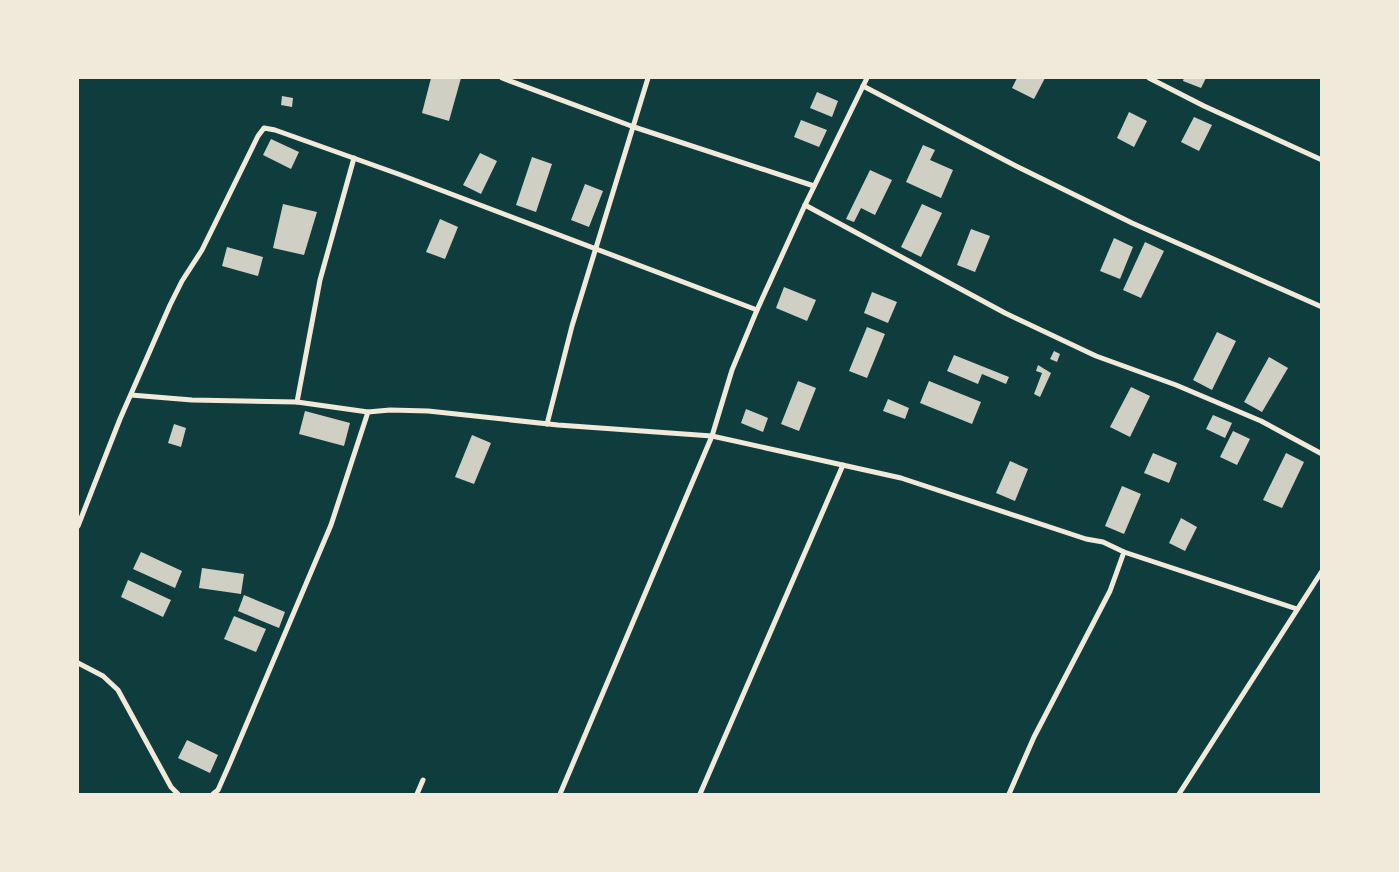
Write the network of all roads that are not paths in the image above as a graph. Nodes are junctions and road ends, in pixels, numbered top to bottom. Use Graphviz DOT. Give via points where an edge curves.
graph roads {
  1 [pos="502,78"];
  2 [pos="648,78"];
  3 [pos="868,78"];
  4 [pos="1150,78"];
  5 [pos="863,86"];
  6 [pos="634,127"];
  7 [pos="354,158"];
  8 [pos="1322,160"];
  9 [pos="814,186"];
  10 [pos="805,205"];
  11 [pos="595,248"];
  12 [pos="1322,307"];
  13 [pos="757,310"];
  14 [pos="131,395"];
  15 [pos="297,402"];
  16 [pos="368,412"];
  17 [pos="547,424"];
  18 [pos="712,436"];
  19 [pos="1322,454"];
  20 [pos="843,464"];
  21 [pos="78,526"];
  22 [pos="1124,552"];
  23 [pos="1322,571"];
  24 [pos="1297,609"];
  25 [pos="78,663"];
  26 [pos="423,780"];
  27 [pos="178,794"];
  28 [pos="213,794"];
  29 [pos="417,794"];
  30 [pos="560,794"];
  31 [pos="700,794"];
  32 [pos="1009,794"];
  33 [pos="1178,794"];
  1 -- 6 [label="street"];
  2 -- 6 [label="street"];
  3 -- 5 [label="street"];
  4 -- 8 [label="street"];
  5 -- 9 [label="street"];
  5 -- 12 [label="street" via="1123,219"];
  6 -- 9 [label="street"];
  6 -- 11 [label="street"];
  7 -- 11 [label="street"];
  7 -- 14 [label="street" via="264,128 202,250 178,289"];
  7 -- 15 [label="street" via="320,280"];
  9 -- 10 [label="street"];
  10 -- 13 [label="street"];
  10 -- 19 [label="street" via="1005,314 1096,356 1261,421"];
  11 -- 13 [label="street"];
  11 -- 17 [label="street"];
  13 -- 18 [label="street" via="732,370"];
  14 -- 15 [label="street"];
  14 -- 21 [label="street"];
  15 -- 16 [label="street"];
  16 -- 17 [label="street" via="428,411"];
  16 -- 28 [label="street" via="330,525 230,763"];
  17 -- 18 [label="street"];
  18 -- 20 [label="street"];
  18 -- 30 [label="street"];
  20 -- 22 [label="street" via="901,478 1103,542"];
  20 -- 31 [label="street"];
  22 -- 24 [label="street"];
  22 -- 32 [label="street" via="1110,591 1034,738"];
  23 -- 24 [label="street"];
  24 -- 33 [label="street"];
  25 -- 27 [label="street" via="103,676 118,690 171,787"];
  26 -- 29 [label="street"];
}
